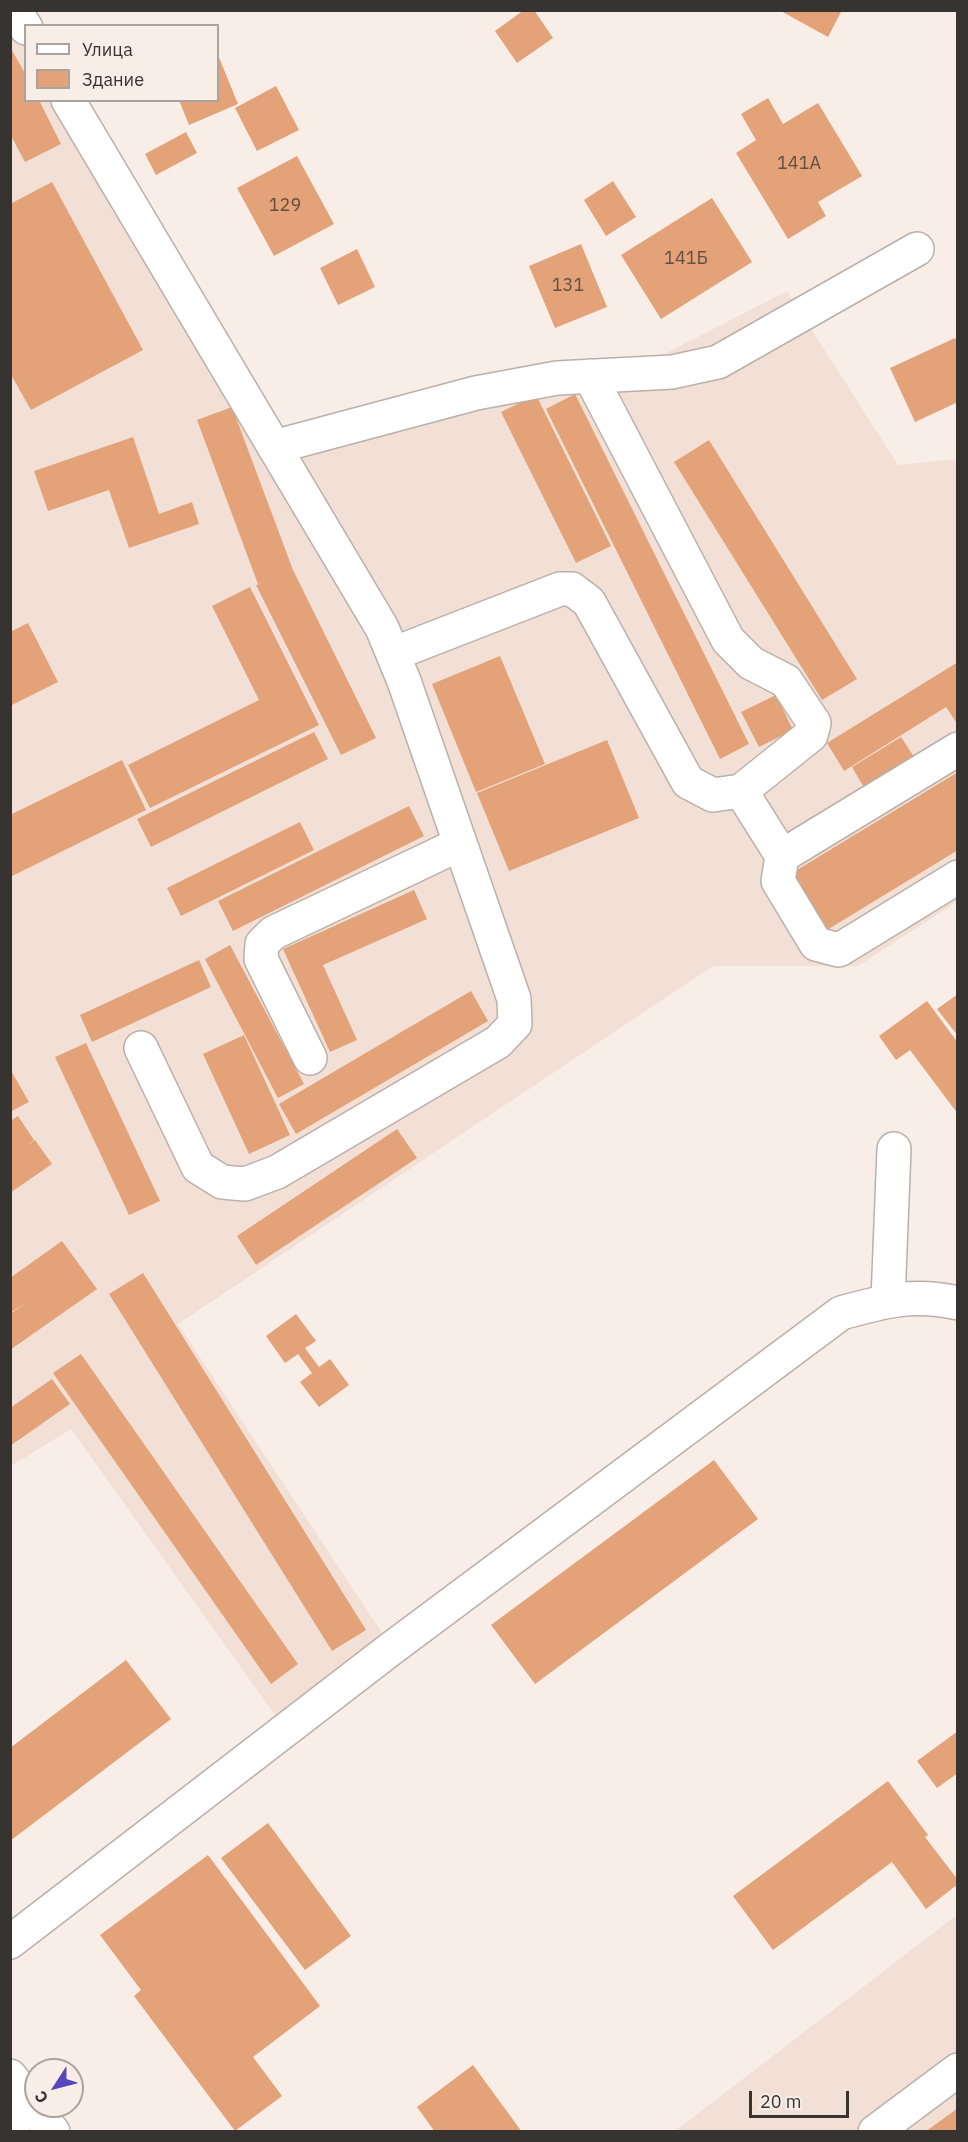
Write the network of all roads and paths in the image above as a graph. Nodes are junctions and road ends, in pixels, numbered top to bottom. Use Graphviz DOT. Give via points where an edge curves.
graph roads {
  1 [pos="15,10"];
  2 [pos="24,25"];
  3 [pos="69,102"];
  4 [pos="917,249"];
  5 [pos="590,376"];
  6 [pos="274,447"];
  7 [pos="393,654"];
  8 [pos="957,749"];
  9 [pos="741,791"];
  10 [pos="460,844"];
  11 [pos="782,856"];
  12 [pos="957,877"];
  13 [pos="141,1048"];
  14 [pos="310,1058"];
  15 [pos="894,1149"];
  16 [pos="888,1300"];
  17 [pos="957,1303"];
  18 [pos="10,1942"];
  19 [pos="957,2070"];
  20 [pos="10,2076"];
  21 [pos="22,2115"];
  22 [pos="53,2132"];
  23 [pos="875,2132"];
  1 -- 2 [label="street"];
  3 -- 6 [label="street"];
  4 -- 5 [label="street" via="717,362 672,372"];
  5 -- 6 [label="street" via="476,393"];
  5 -- 9 [label="street" via="728,640 751,663 786,681 814,723 811,735"];
  6 -- 7 [label="street" via="382,628"];
  7 -- 9 [label="street" via="560,589 572,589 589,602 688,782 713,795"];
  7 -- 10 [label="street"];
  8 -- 11 [label="street"];
  9 -- 11 [label="street"];
  10 -- 13 [label="street" via="514,999 515,1024 498,1042 277,1172 245,1184 222,1182 198,1167"];
  10 -- 14 [label="street" via="273,933 262,944 261,959"];
  11 -- 12 [label="street" via="778,881 783,890 816,944 839,950"];
  15 -- 16 [label="street"];
  16 -- 17 [label="street" via="936,1298"];
  16 -- 18 [label="street" via="841,1313 392,1648"];
  19 -- 23 [label="street"];
  20 -- 21 [label="street"];
  21 -- 22 [label="street"];
}
